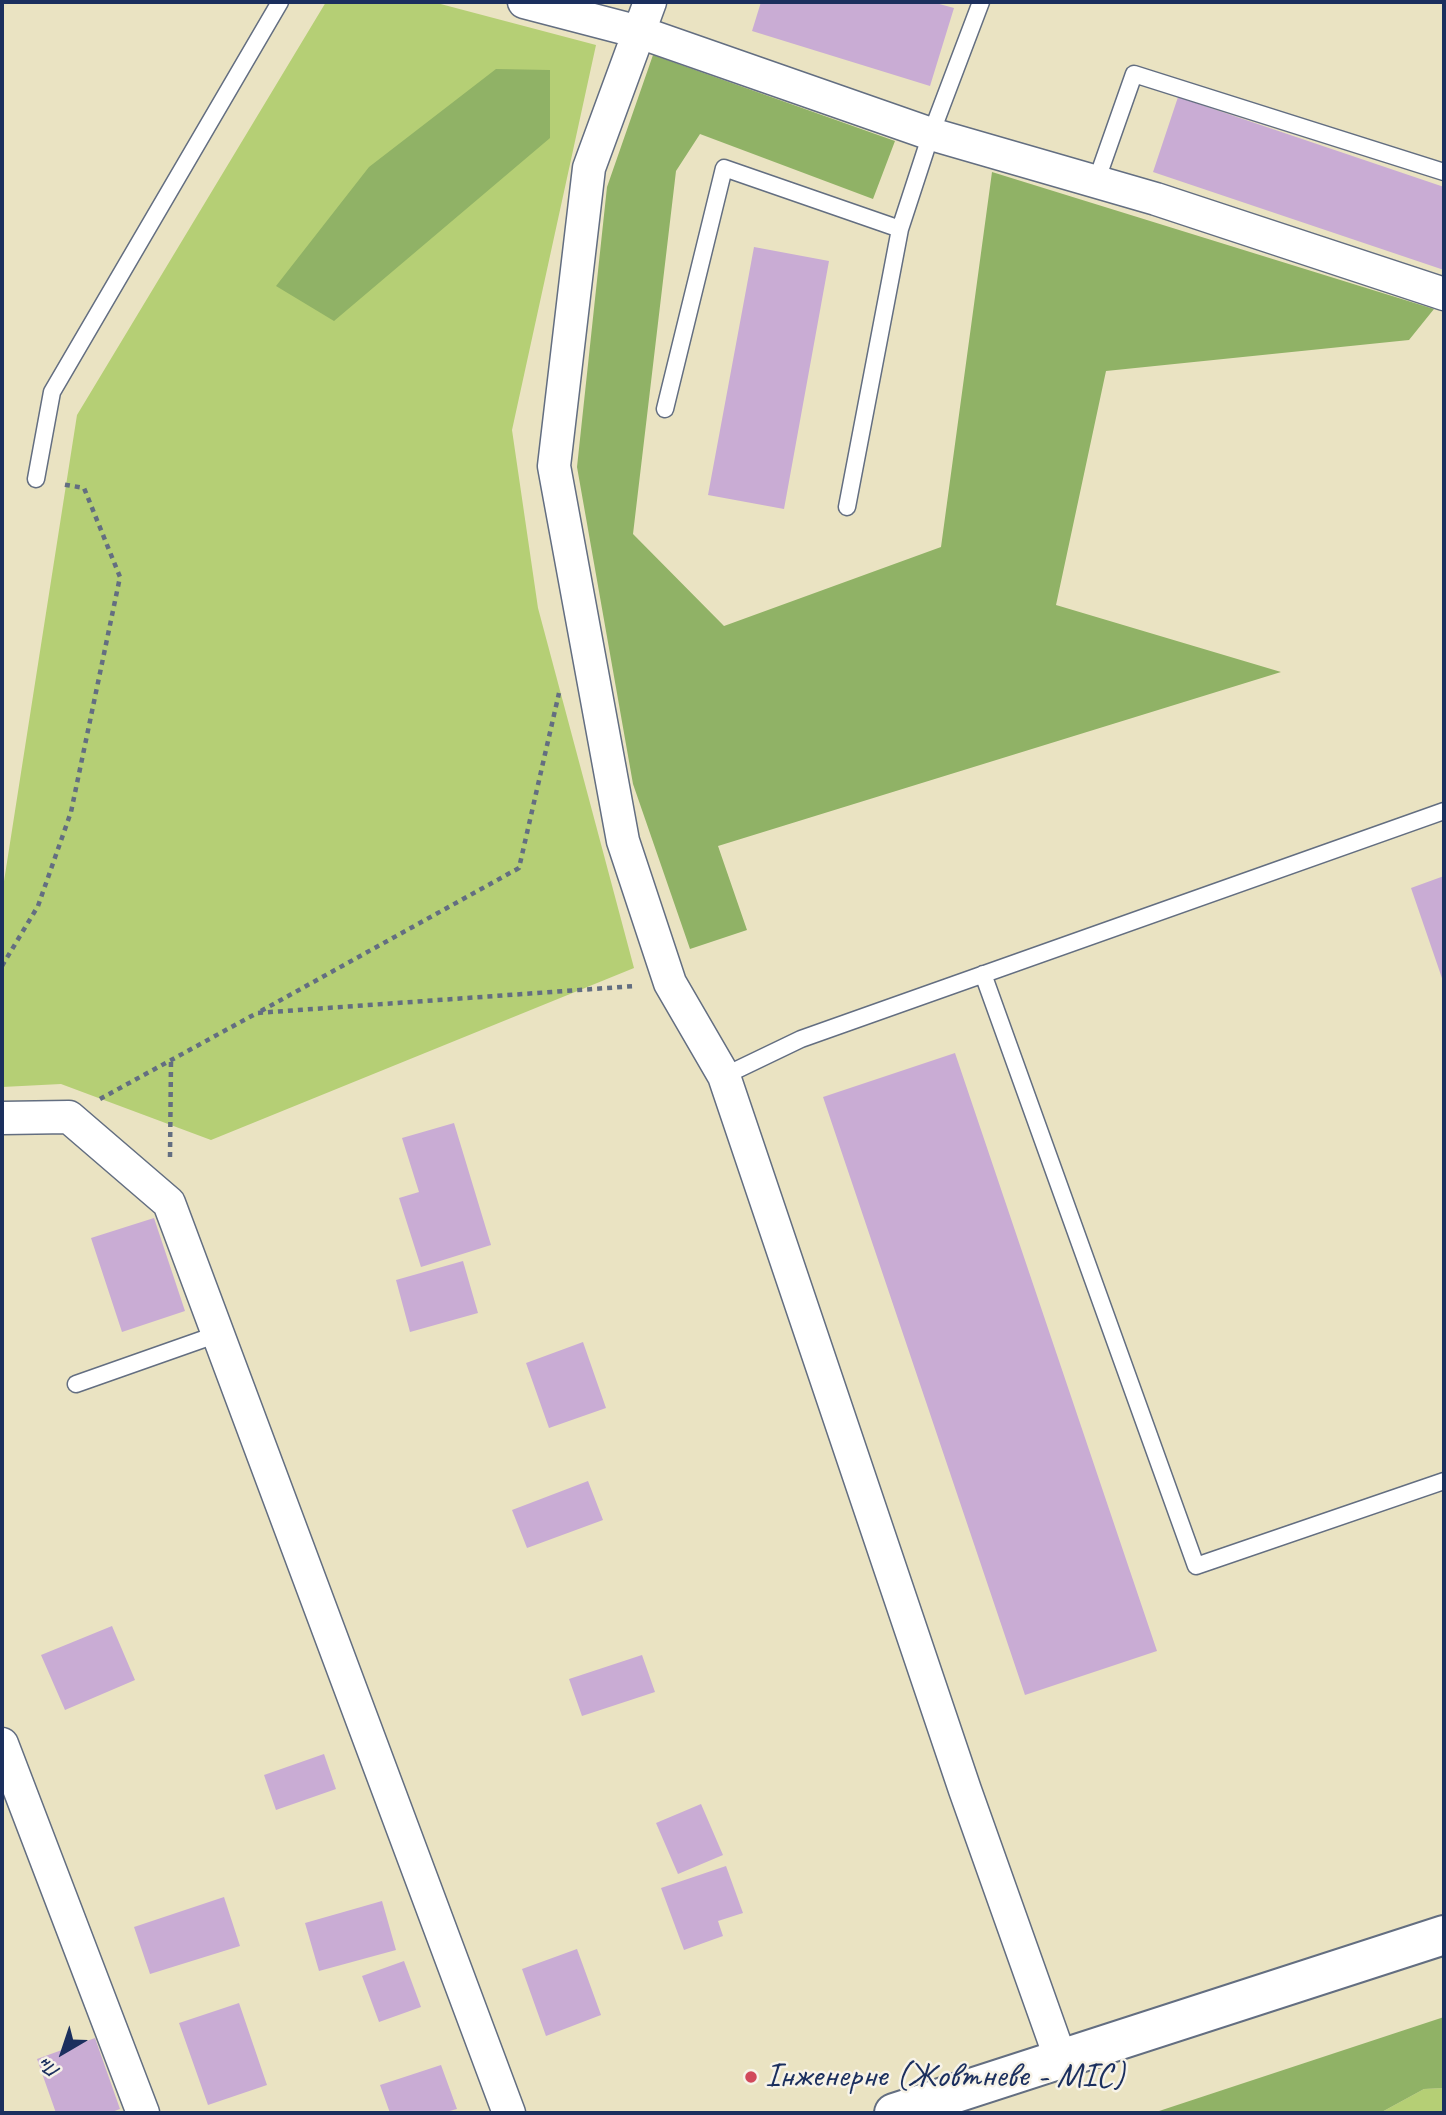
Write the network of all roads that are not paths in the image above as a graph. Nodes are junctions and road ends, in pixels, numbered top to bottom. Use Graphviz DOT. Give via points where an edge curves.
graph roads {
  1 [pos="280,2"];
  2 [pos="524,2"];
  3 [pos="650,2"];
  4 [pos="981,2"];
  5 [pos="639,32"];
  6 [pos="931,134"];
  7 [pos="1444,172"];
  8 [pos="1096,182"];
  9 [pos="900,229"];
  10 [pos="1444,294"];
  11 [pos="666,408"];
  12 [pos="36,479"];
  13 [pos="847,507"];
  14 [pos="1444,811"];
  15 [pos="983,974"];
  16 [pos="724,1076"];
  17 [pos="2,1118"];
  18 [pos="218,1334"];
  19 [pos="76,1384"];
  20 [pos="1444,1480"];
  21 [pos="2,1744"];
  22 [pos="1444,1935"];
  23 [pos="1062,2060"];
  24 [pos="143,2113"];
  25 [pos="509,2113"];
  26 [pos="894,2113"];
  1 -- 12 [label="lane" via="52,392"];
  2 -- 5 [label="street"];
  3 -- 5 [label="street"];
  4 -- 6 [label="lane"];
  5 -- 6 [label="street"];
  5 -- 16 [label="street" via="589,168 554,466 623,842 670,983"];
  6 -- 8 [label="street"];
  6 -- 9 [label="lane"];
  7 -- 8 [label="lane" via="1134,75"];
  8 -- 10 [label="street"];
  9 -- 11 [label="lane" via="724,168"];
  9 -- 13 [label="lane"];
  14 -- 15 [label="lane"];
  15 -- 16 [label="lane" via="801,1039"];
  15 -- 20 [label="lane" via="1196,1566"];
  16 -- 23 [label="street" via="965,1790"];
  17 -- 18 [label="street" via="69,1116 169,1203"];
  18 -- 19 [label="lane"];
  18 -- 25 [label="street"];
  21 -- 24 [label="street"];
  22 -- 23 [label="main road"];
  23 -- 26 [label="main road"];
}
